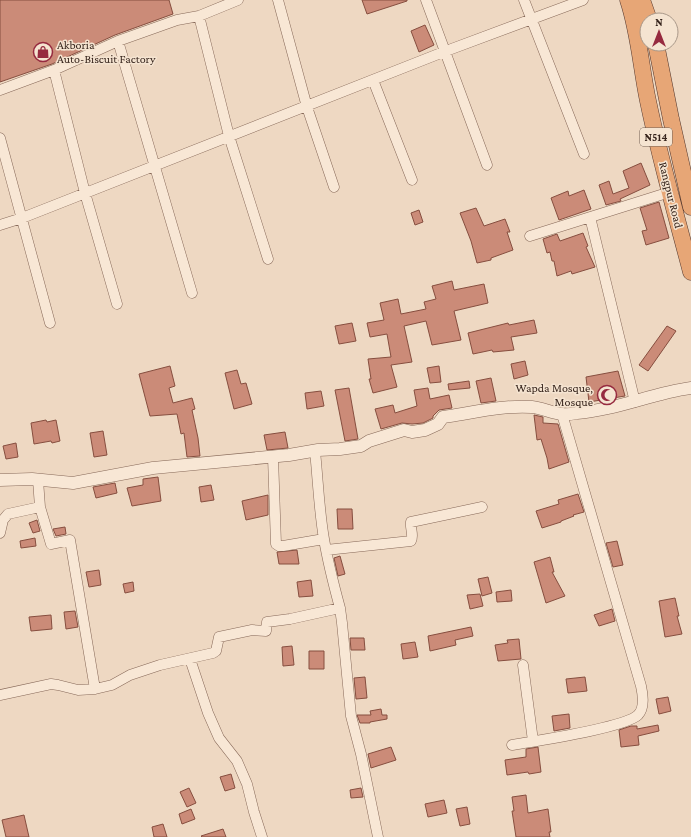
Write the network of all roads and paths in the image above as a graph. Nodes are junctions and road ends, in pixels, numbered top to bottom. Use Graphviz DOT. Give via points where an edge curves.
graph roads {
  1 [pos="238,0"];
  2 [pos="278,0"];
  3 [pos="426,0"];
  4 [pos="524,0"];
  5 [pos="583,0"];
  6 [pos="628,0"];
  7 [pos="642,0"];
  8 [pos="646,12"];
  9 [pos="199,16"];
  10 [pos="532,19"];
  11 [pos="118,41"];
  12 [pos="446,51"];
  13 [pos="658,52"];
  14 [pos="54,70"];
  15 [pos="372,80"];
  16 [pos="0,90"];
  17 [pos="307,107"];
  18 [pos="229,136"];
  19 [pos="0,138"];
  20 [pos="584,154"];
  21 [pos="487,165"];
  22 [pos="155,166"];
  23 [pos="412,180"];
  24 [pos="334,187"];
  25 [pos="670,192"];
  26 [pos="85,194"];
  27 [pos="691,207"];
  28 [pos="590,216"];
  29 [pos="22,218"];
  30 [pos="0,225"];
  31 [pos="530,236"];
  32 [pos="268,259"];
  33 [pos="691,272"];
  34 [pos="192,293"];
  35 [pos="117,304"];
  36 [pos="50,323"];
  37 [pos="691,388"];
  38 [pos="635,402"];
  39 [pos="562,414"];
  40 [pos="315,451"];
  41 [pos="273,457"];
  42 [pos="0,480"];
  43 [pos="38,480"];
  44 [pos="40,507"];
  45 [pos="482,507"];
  46 [pos="0,534"];
  47 [pos="324,539"];
  48 [pos="326,550"];
  49 [pos="340,608"];
  50 [pos="190,659"];
  51 [pos="523,665"];
  52 [pos="95,689"];
  53 [pos="0,695"];
  54 [pos="533,741"];
  55 [pos="512,745"];
  56 [pos="262,837"];
  57 [pos="378,837"];
  1 -- 9 [label="street"];
  2 -- 17 [label="street"];
  3 -- 12 [label="street"];
  4 -- 10 [label="street"];
  5 -- 10 [label="street"];
  6 -- 25 [label="highway, Rangpur Road / N514"];
  7 -- 8 [label="highway"];
  9 -- 11 [label="street" via="177,20"];
  9 -- 18 [label="street"];
  10 -- 12 [label="street"];
  10 -- 20 [label="street"];
  11 -- 14 [label="street"];
  11 -- 22 [label="street"];
  12 -- 15 [label="street"];
  12 -- 21 [label="street"];
  13 -- 27 [label="highway, Rangpur Road / N514"];
  14 -- 16 [label="street"];
  14 -- 26 [label="street"];
  15 -- 17 [label="street"];
  15 -- 23 [label="street"];
  17 -- 18 [label="street"];
  17 -- 24 [label="street"];
  18 -- 22 [label="street"];
  18 -- 32 [label="street"];
  19 -- 29 [label="street"];
  22 -- 26 [label="street"];
  22 -- 34 [label="street"];
  25 -- 28 [label="street"];
  25 -- 33 [label="highway, Rangpur Road / N514"];
  26 -- 29 [label="street"];
  26 -- 35 [label="street"];
  28 -- 31 [label="street"];
  28 -- 38 [label="street"];
  29 -- 30 [label="street"];
  29 -- 36 [label="street"];
  37 -- 38 [label="street"];
  38 -- 39 [label="street"];
  39 -- 40 [label="street" via="532,407 504,408 443,417 438,424 425,430 404,430 361,446"];
  39 -- 54 [label="street" via="641,686 642,708 638,715 612,726"];
  40 -- 41 [label="street"];
  40 -- 47 [label="street"];
  41 -- 43 [label="street" via="152,468 73,483"];
  41 -- 47 [label="street" via="276,544 283,546"];
  42 -- 43 [label="street"];
  43 -- 44 [label="street"];
  44 -- 46 [label="street" via="8,514 3,520"];
  44 -- 52 [label="street" via="51,544 70,540"];
  45 -- 48 [label="street" via="411,522 411,541"];
  47 -- 48 [label="street"];
  48 -- 49 [label="street"];
  49 -- 50 [label="street" via="267,622 266,631 252,630 219,637 216,651"];
  49 -- 57 [label="street" via="351,716"];
  50 -- 52 [label="street" via="160,665 130,675 112,685"];
  50 -- 56 [label="street" via="219,738 237,761 247,784"];
  51 -- 54 [label="street"];
  52 -- 53 [label="street" via="78,690 51,684"];
  54 -- 55 [label="street"];
}
